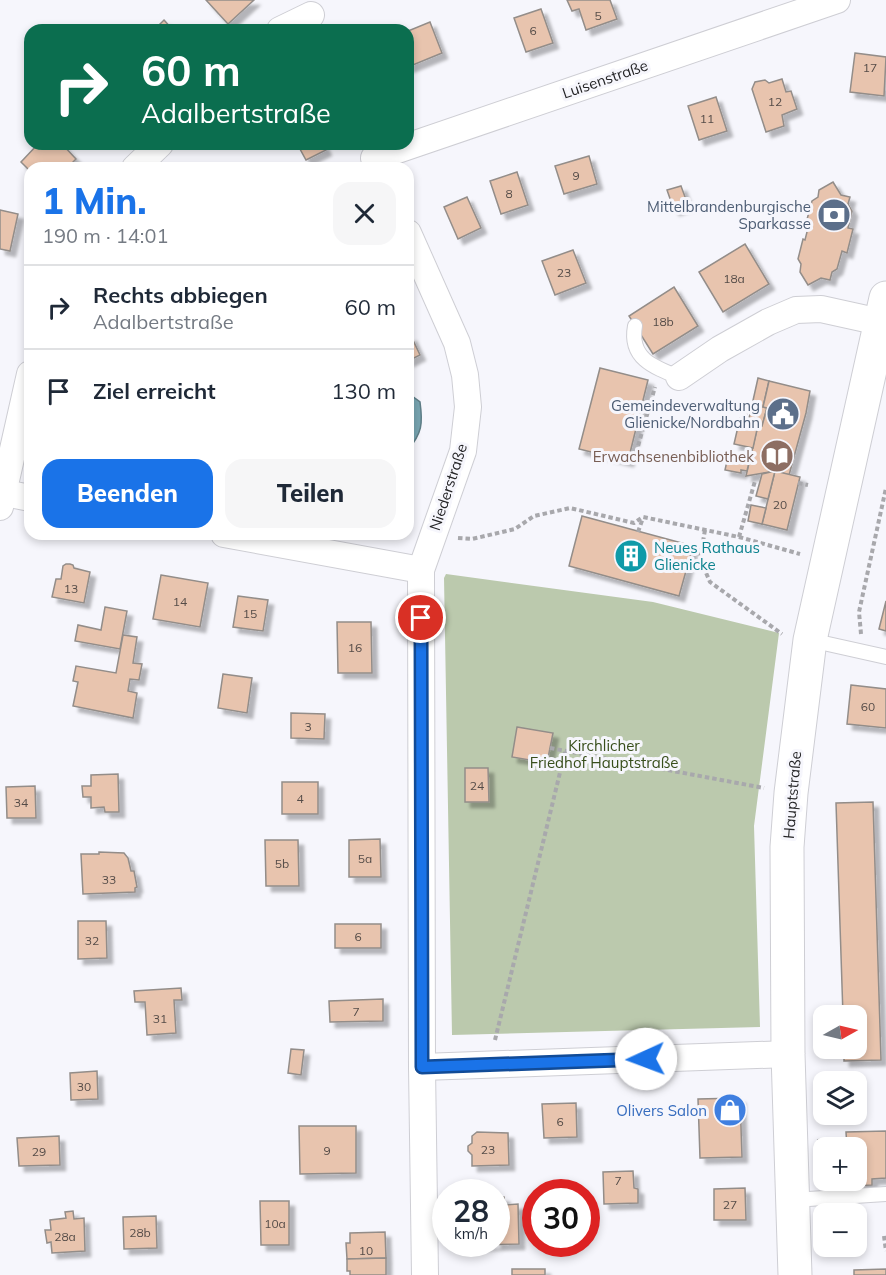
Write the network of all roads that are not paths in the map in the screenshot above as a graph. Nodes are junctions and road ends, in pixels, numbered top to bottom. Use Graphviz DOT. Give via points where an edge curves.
graph roads {
  1 [pos="837,0"];
  2 [pos="807,5"];
  3 [pos="311,15"];
  4 [pos="292,24"];
  5 [pos="414,143"];
  6 [pos="154,150"];
  7 [pos="393,150"];
  8 [pos="373,157"];
  9 [pos="141,162"];
  10 [pos="414,246"];
  11 [pos="883,310"];
  12 [pos="635,326"];
  13 [pos="670,381"];
  14 [pos="24,399"];
  15 [pos="1,497"];
  16 [pos="24,498"];
  17 [pos="257,540"];
  18 [pos="421,570"];
  19 [pos="798,639"];
  20 [pos="886,657"];
  21 [pos="788,1054"];
  22 [pos="422,1067"];
  23 [pos="886,1194"];
  24 [pos="793,1200"];
  25 [pos="425,1275"];
  26 [pos="795,1275"];
  1 -- 2 [label="street, Luisenstraße"];
  2 -- 5 [label="street, Luisenstraße"];
  3 -- 4 [label="street"];
  6 -- 9 [label="street"];
  7 -- 8 [label="street, Luisenstraße"];
  10 -- 18 [label="street, Niederstraße" via="457,343 468,407 463,451"];
  11 -- 13 [label="street, Hauptstraße" via="796,310 739,338"];
  11 -- 19 [label="street, Hauptstraße"];
  12 -- 13 [label="lane" via="636,350"];
  14 -- 15 [label="street"];
  15 -- 16 [label="street"];
  17 -- 18 [label="street"];
  18 -- 22 [label="street, Niederstraße"];
  19 -- 20 [label="lane"];
  19 -- 21 [label="street, Hauptstraße" via="787,847"];
  21 -- 22 [label="street"];
  21 -- 24 [label="street, Hauptstraße"];
  22 -- 25 [label="street, Niederstraße"];
  23 -- 24 [label="lane"];
  24 -- 26 [label="street, Hauptstraße"];
}
